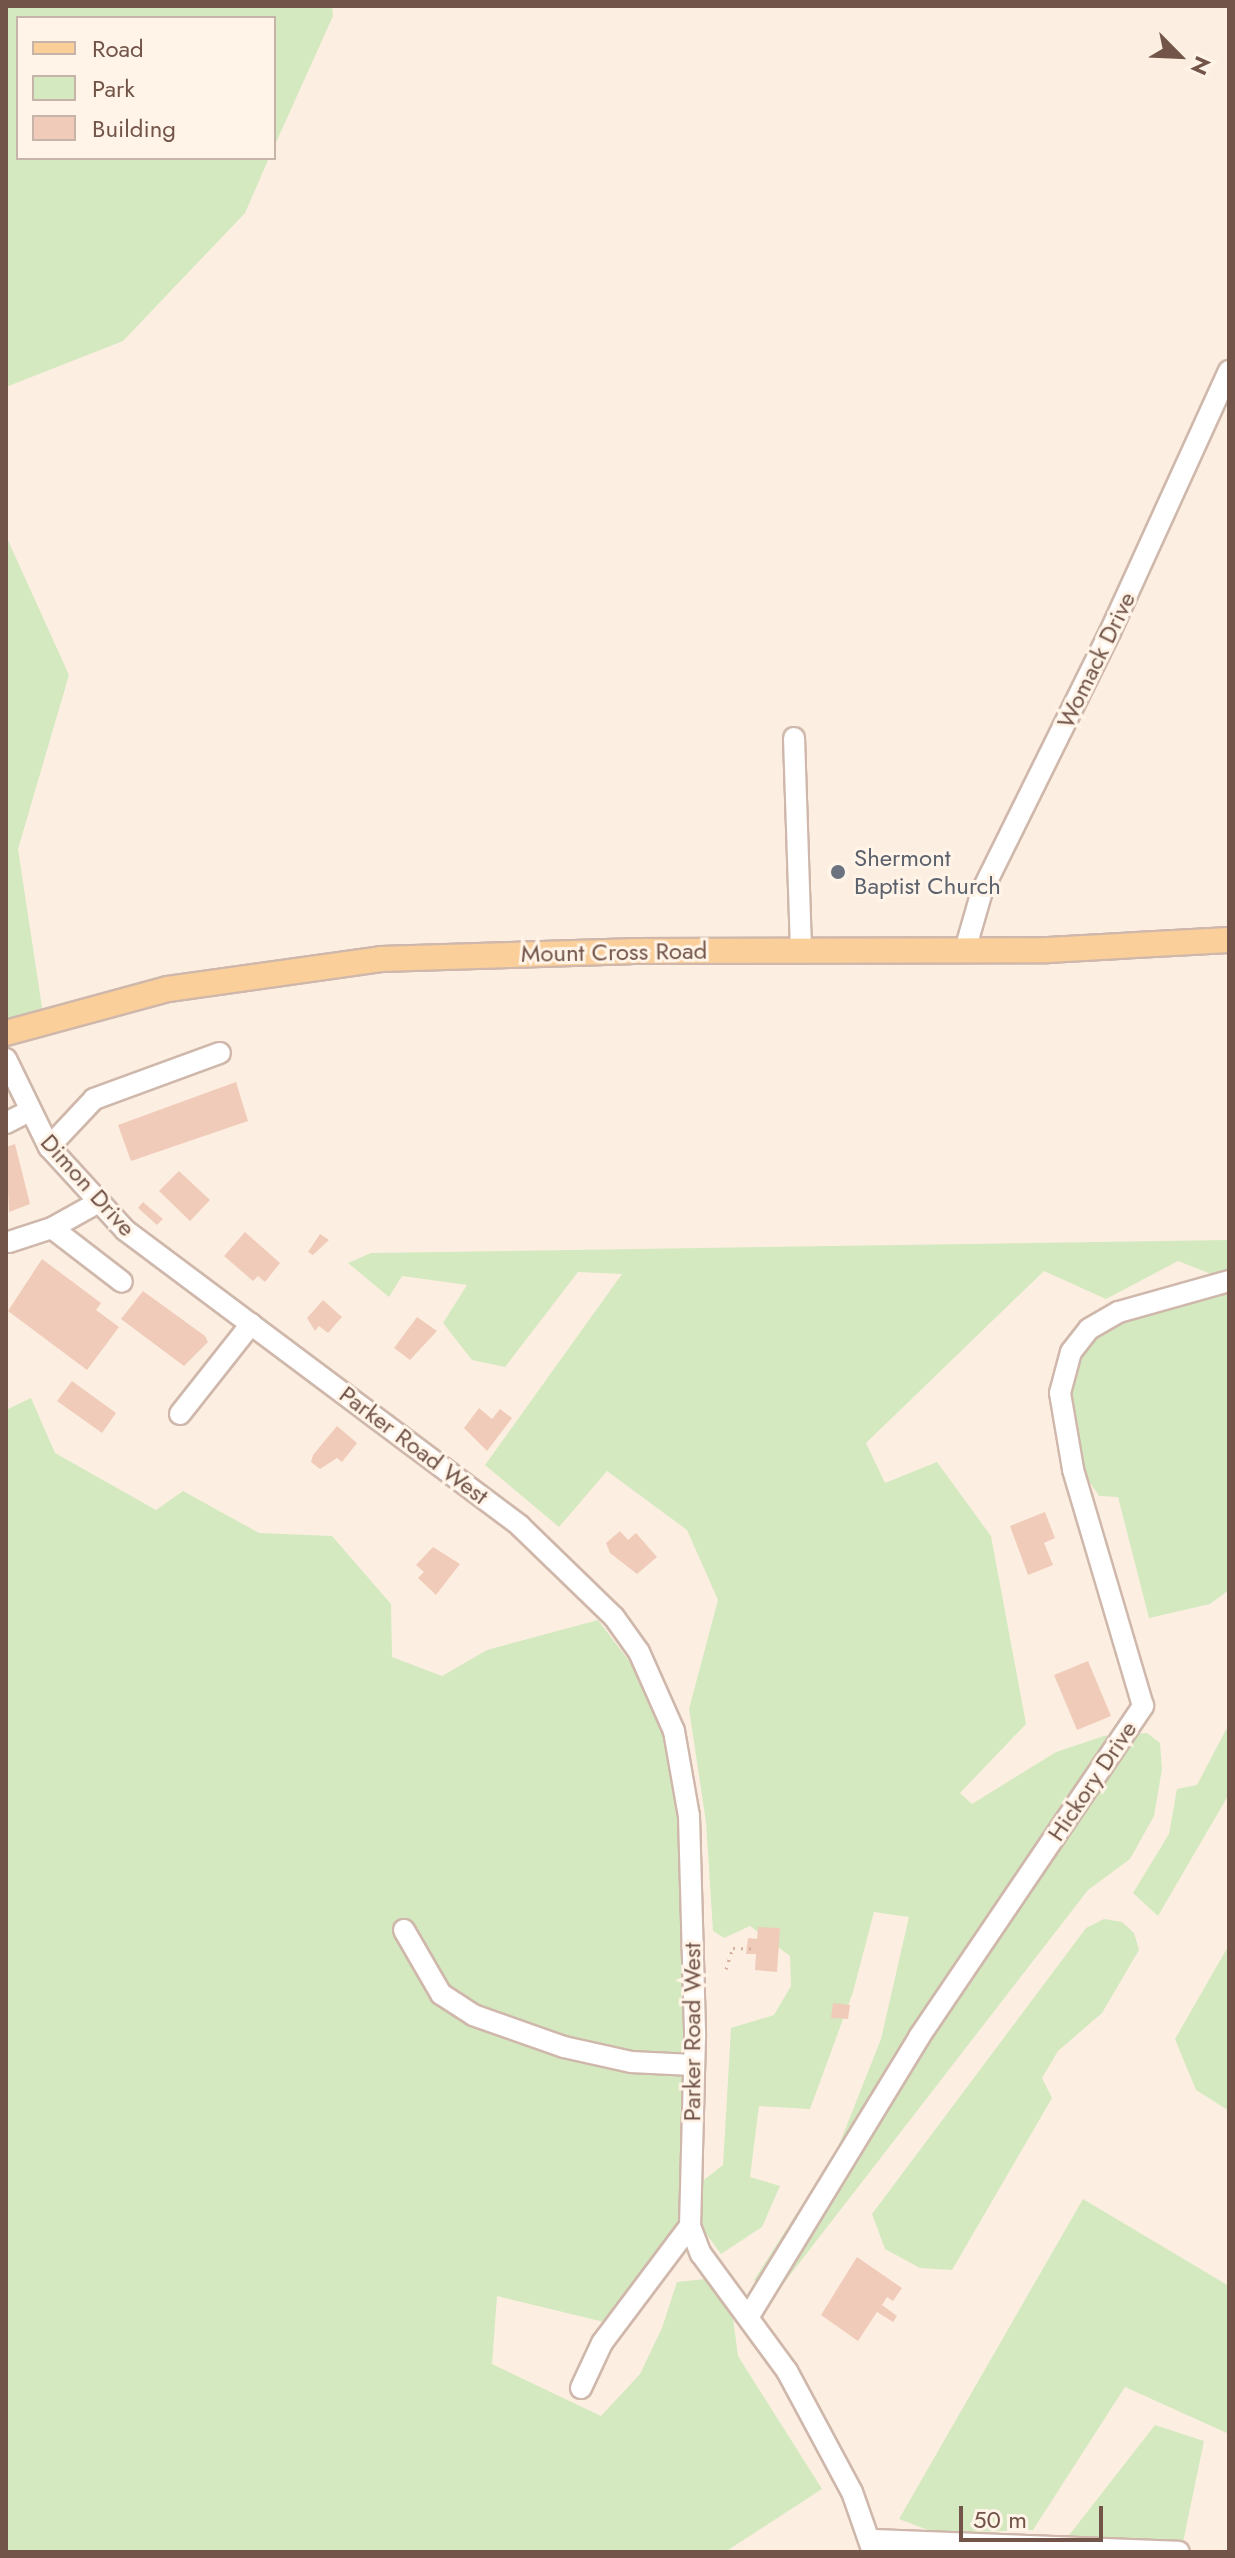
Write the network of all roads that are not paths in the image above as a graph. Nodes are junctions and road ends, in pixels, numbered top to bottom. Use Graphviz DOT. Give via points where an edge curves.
graph roads {
  1 [pos="1229,371"];
  2 [pos="794,738"];
  3 [pos="1229,940"];
  4 [pos="965,950"];
  5 [pos="801,951"];
  6 [pos="6,1033"];
  7 [pos="220,1053"];
  8 [pos="6,1059"];
  9 [pos="28,1112"];
  10 [pos="6,1123"];
  11 [pos="49,1147"];
  12 [pos="99,1202"];
  13 [pos="52,1228"];
  14 [pos="9,1242"];
  15 [pos="1229,1281"];
  16 [pos="122,1282"];
  17 [pos="251,1324"];
  18 [pos="277,1343"];
  19 [pos="180,1414"];
  20 [pos="404,1930"];
  21 [pos="693,2065"];
  22 [pos="690,2226"];
  23 [pos="749,2316"];
  24 [pos="581,2388"];
  25 [pos="872,2546"];
  26 [pos="1179,2552"];
  1 -- 4 [label="street, Womack Drive" via="1117,618 982,891"];
  2 -- 5 [label="street"];
  3 -- 4 [label="main road, Mount Cross Road"];
  4 -- 5 [label="main road, Mount Cross Road"];
  5 -- 6 [label="main road, Mount Cross Road" via="381,959 168,989"];
  7 -- 11 [label="street" via="94,1099"];
  8 -- 9 [label="street, Dimon Drive"];
  9 -- 10 [label="street"];
  9 -- 11 [label="street, Dimon Drive"];
  11 -- 12 [label="street, Dimon Drive"];
  12 -- 13 [label="street"];
  12 -- 17 [label="street, Dimon Drive" via="125,1230"];
  13 -- 14 [label="street"];
  13 -- 16 [label="street"];
  15 -- 23 [label="street, Hickory Drive" via="1119,1312 1089,1329 1071,1352 1060,1393 1073,1469 1143,1706 919,2037"];
  17 -- 18 [label="street, Dimon Drive"];
  17 -- 19 [label="street"];
  18 -- 21 [label="street, Parker Road West" via="520,1526 614,1617 639,1652 660,1690 684,1773"];
  20 -- 21 [label="street" via="441,1994 473,2015 604,2056"];
  21 -- 22 [label="street, Parker Road West"];
  22 -- 23 [label="street, Parker Road West" via="701,2254"];
  22 -- 24 [label="street" via="602,2343"];
  23 -- 25 [label="street, Parker Road West" via="787,2371 852,2492"];
  25 -- 26 [label="street, Parker Road West"];
}
